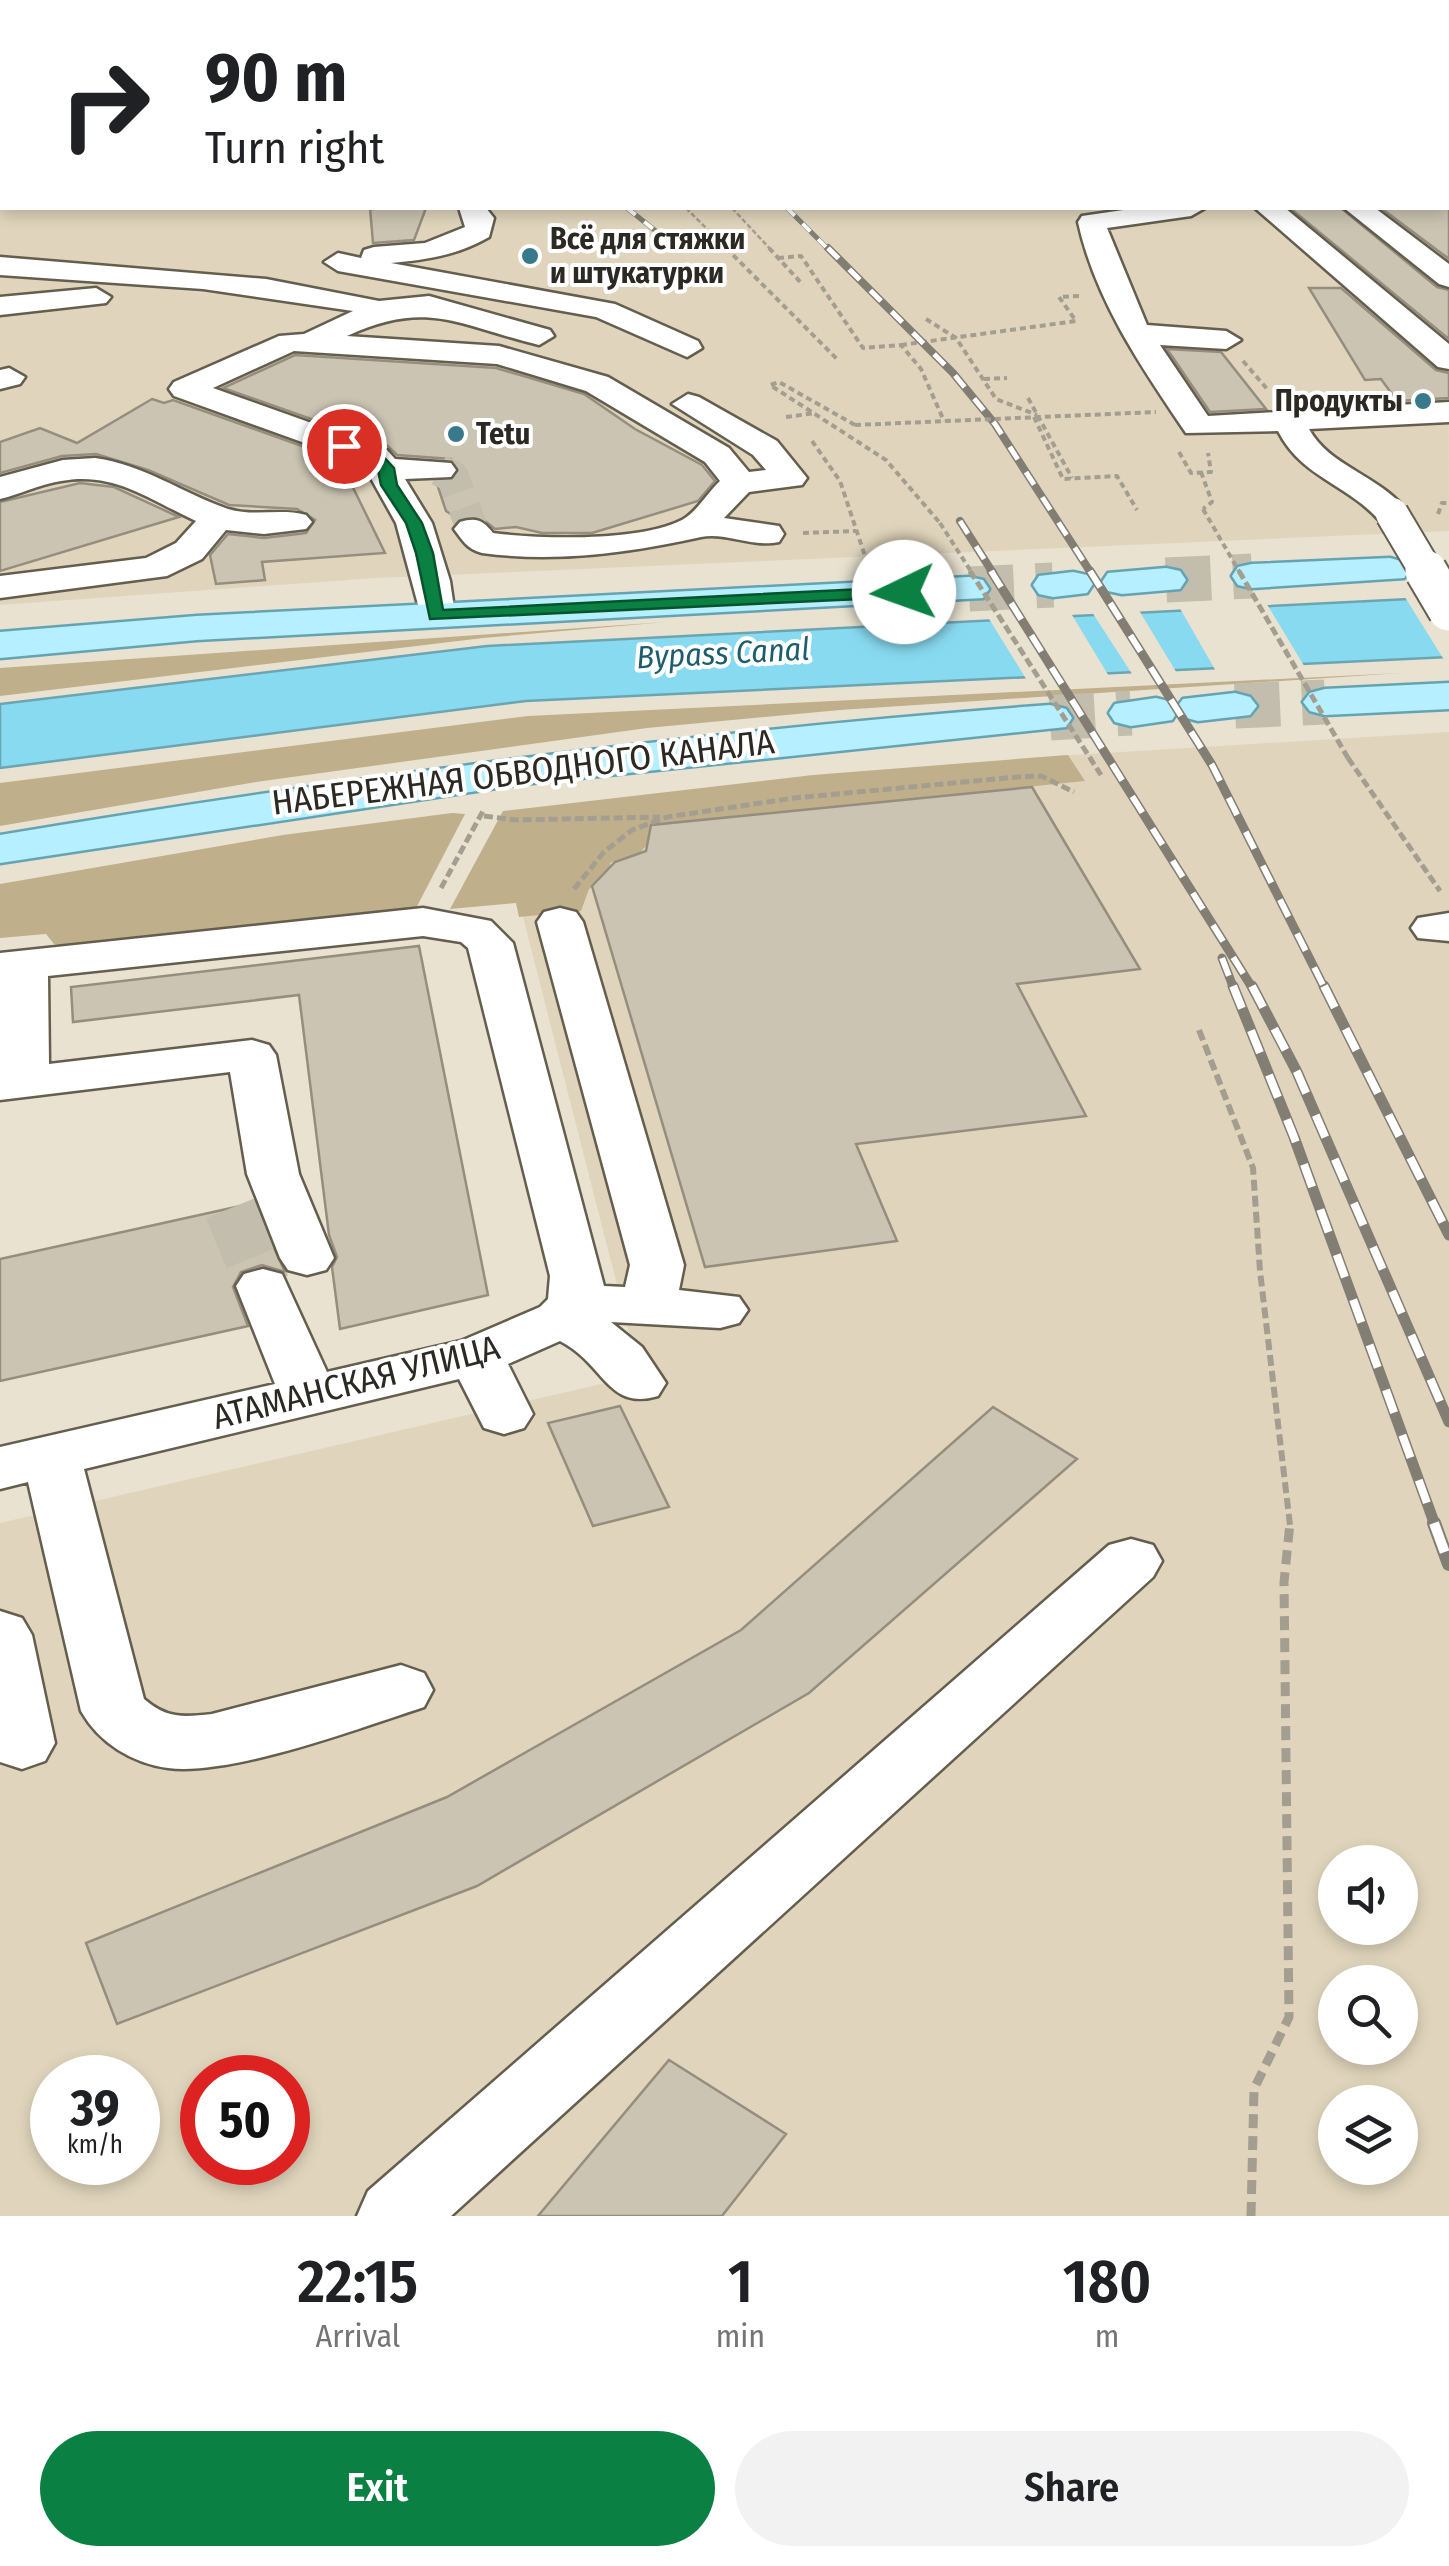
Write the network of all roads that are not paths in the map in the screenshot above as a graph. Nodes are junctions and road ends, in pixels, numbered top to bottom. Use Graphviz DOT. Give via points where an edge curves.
graph roads {
  1 [pos="474,210"];
  2 [pos="1178,210"];
  3 [pos="1271,210"];
  4 [pos="1361,210"];
  5 [pos="338,262"];
  6 [pos="0,266"];
  7 [pos="372,269"];
  8 [pos="1449,278"];
  9 [pos="282,292"];
  10 [pos="96,297"];
  11 [pos="321,298"];
  12 [pos="0,306"];
  13 [pos="366,306"];
  14 [pos="1139,334"];
  15 [pos="1226,340"];
  16 [pos="310,342"];
  17 [pos="687,348"];
  18 [pos="498,355"];
  19 [pos="1449,360"];
  20 [pos="1449,412"];
  21 [pos="1290,424"];
  22 [pos="386,468"];
  23 [pos="438,470"];
  24 [pos="740,482"];
  25 [pos="0,489"];
  26 [pos="214,520"];
  27 [pos="294,522"];
  28 [pos="698,525"];
  29 [pos="472,529"];
  30 [pos="778,534"];
  31 [pos="1390,570"];
  32 [pos="1252,576"];
  33 [pos="1166,580"];
  34 [pos="1122,582"];
  35 [pos="0,587"];
  36 [pos="970,589"];
  37 [pos="1449,610"];
  38 [pos="436,615"];
  39 [pos="0,645"];
  40 [pos="1449,696"];
  41 [pos="1325,702"];
  42 [pos="1050,718"];
  43 [pos="0,849"];
  44 [pos="560,922"];
  45 [pos="12,966"];
  46 [pos="12,1083"];
  47 [pos="647,1309"];
  48 [pos="720,1310"];
  49 [pos="567,1311"];
  50 [pos="476,1356"];
  51 [pos="638,1384"];
  52 [pos="308,1395"];
  53 [pos="504,1414"];
  54 [pos="26,1462"];
  55 [pos="1131,1562"];
  56 [pos="0,1636"];
  57 [pos="401,1690"];
  58 [pos="22,1742"];
  59 [pos="396,2216"];
  1 -- 5 [label="street" via="479,231 460,242"];
  2 -- 14 [label="street" via="1092,222"];
  3 -- 19 [label="street"];
  4 -- 8 [label="street"];
  5 -- 7 [label="street"];
  5 -- 9 [label="street"];
  6 -- 9 [label="street"];
  7 -- 11 [label="street"];
  7 -- 17 [label="street" via="604,310"];
  9 -- 11 [label="street"];
  10 -- 12 [label="street"];
  11 -- 13 [label="street"];
  13 -- 16 [label="street"];
  13 -- 18 [label="street" via="392,323"];
  13 -- 24 [label="street" via="429,304 636,374 765,448 790,478"];
  14 -- 15 [label="street"];
  14 -- 21 [label="street" via="1198,426"];
  16 -- 18 [label="street"];
  16 -- 22 [label="street" via="277,346 185,389 375,458"];
  18 -- 24 [label="street" via="597,384 717,455"];
  20 -- 21 [label="street" via="1321,414"];
  21 -- 37 [label="street, bridge" via="1305,452 1376,496 1392,514"];
  22 -- 23 [label="street"];
  22 -- 38 [label="street" via="389,485 414,523"];
  24 -- 28 [label="street" via="721,494"];
  25 -- 26 [label="street" via="43,472 101,469 128,475"];
  26 -- 27 [label="street"];
  26 -- 35 [label="street" via="189,551 154,568"];
  28 -- 29 [label="street" via="652,539 507,547 482,542"];
  28 -- 30 [label="street"];
  31 -- 32 [label="main road"];
  33 -- 34 [label="main road"];
  36 -- 38 [label="main road"];
  38 -- 39 [label="main road"];
  40 -- 41 [label="main road"];
  42 -- 43 [label="main road, НАБЕРЕЖНАЯ ОБВОДНОГО КАНАЛА" via="524,767"];
  44 -- 47 [label="street" via="657,1266"];
  45 -- 46 [label="street"];
  45 -- 49 [label="street" via="423,922 475,932 490,943 577,1276"];
  46 -- 52 [label="street" via="252,1054"];
  47 -- 48 [label="street"];
  47 -- 49 [label="street"];
  49 -- 50 [label="street, АТАМАНСКАЯ УЛИЦА"];
  49 -- 51 [label="street" via="618,1350"];
  50 -- 52 [label="street, АТАМАНСКАЯ УЛИЦА"];
  50 -- 53 [label="street"];
  52 -- 54 [label="street, АТАМАНСКАЯ УЛИЦА"];
  54 -- 57 [label="street" via="114,1711 138,1733 170,1744 224,1736"];
  55 -- 59 [label="street"];
  56 -- 58 [label="street"];
}
